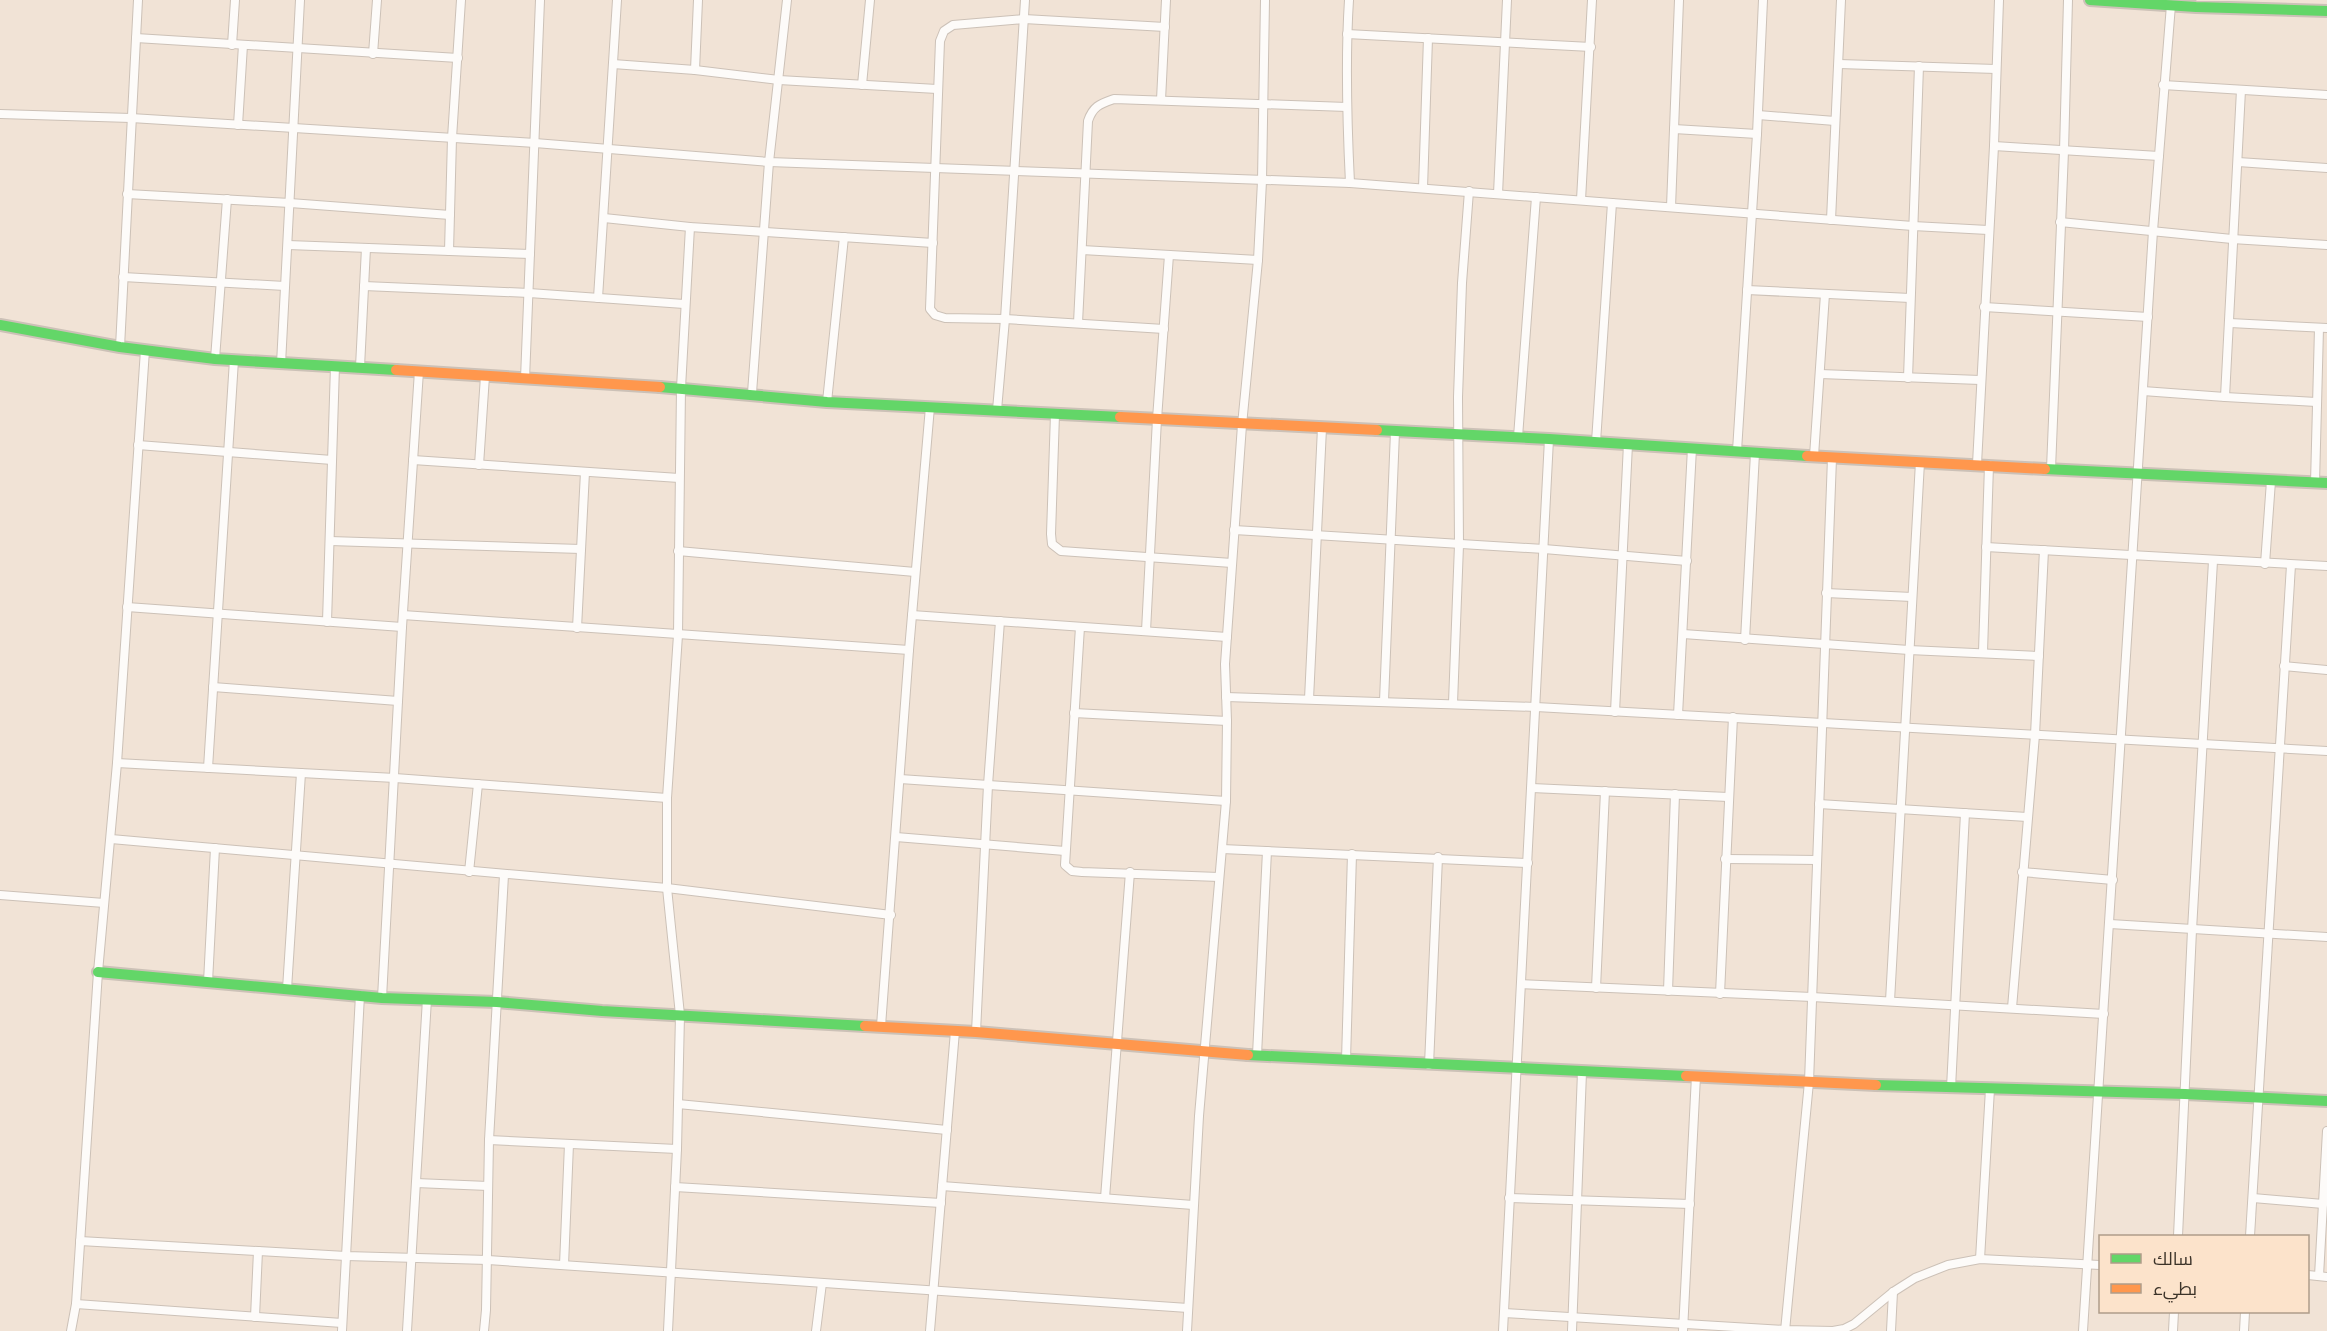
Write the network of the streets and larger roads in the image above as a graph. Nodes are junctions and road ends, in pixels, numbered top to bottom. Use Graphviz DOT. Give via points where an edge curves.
graph roads {
  1 [pos="138,0"];
  2 [pos="235,0"];
  3 [pos="300,0"];
  4 [pos="377,0"];
  5 [pos="461,0"];
  6 [pos="540,0"];
  7 [pos="617,0"];
  8 [pos="698,0"];
  9 [pos="788,0"];
  10 [pos="870,0"];
  11 [pos="1025,0"];
  12 [pos="1166,0"];
  13 [pos="1265,0"];
  14 [pos="1349,0"];
  15 [pos="1507,0"];
  16 [pos="1592,0"];
  17 [pos="1679,0"];
  18 [pos="1763,0"];
  19 [pos="1841,0"];
  20 [pos="1999,0"];
  21 [pos="2068,0"];
  22 [pos="2090,0"];
  23 [pos="2146,2"];
  24 [pos="2171,5"];
  25 [pos="2271,5"];
  26 [pos="2327,11"];
  27 [pos="1024,19"];
  28 [pos="1165,27"];
  29 [pos="1347,34"];
  30 [pos="136,38"];
  31 [pos="1428,38"];
  32 [pos="1505,42"];
  33 [pos="232,45"];
  34 [pos="243,45"];
  35 [pos="1591,47"];
  36 [pos="299,49"];
  37 [pos="373,54"];
  38 [pos="458,58"];
  39 [pos="614,64"];
  40 [pos="1839,64"];
  41 [pos="1919,66"];
  42 [pos="1996,69"];
  43 [pos="695,70"];
  44 [pos="778,80"];
  45 [pos="862,85"];
  46 [pos="2163,85"];
  47 [pos="937,89"];
  48 [pos="2241,90"];
  49 [pos="2327,95"];
  50 [pos="1161,100"];
  51 [pos="1264,104"];
  52 [pos="1347,107"];
  53 [pos="0,114"];
  54 [pos="1758,115"];
  55 [pos="131,118"];
  56 [pos="1835,121"];
  57 [pos="238,125"];
  58 [pos="294,129"];
  59 [pos="1674,129"];
  60 [pos="1757,134"];
  61 [pos="452,138"];
  62 [pos="535,143"];
  63 [pos="1994,146"];
  64 [pos="608,149"];
  65 [pos="2064,151"];
  66 [pos="2158,156"];
  67 [pos="769,162"];
  68 [pos="2238,162"];
  69 [pos="2327,168"];
  70 [pos="936,169"];
  71 [pos="1013,172"];
  72 [pos="1086,174"];
  73 [pos="1262,180"];
  74 [pos="1350,183"];
  75 [pos="1423,188"];
  76 [pos="1469,191"];
  77 [pos="127,194"];
  78 [pos="1498,194"];
  79 [pos="1536,197"];
  80 [pos="227,199"];
  81 [pos="1581,200"];
  82 [pos="290,203"];
  83 [pos="1612,203"];
  84 [pos="1671,207"];
  85 [pos="1752,214"];
  86 [pos="450,215"];
  87 [pos="604,218"];
  88 [pos="1831,220"];
  89 [pos="2061,222"];
  90 [pos="1913,226"];
  91 [pos="690,227"];
  92 [pos="1988,230"];
  93 [pos="2153,231"];
  94 [pos="764,232"];
  95 [pos="844,237"];
  96 [pos="2232,239"];
  97 [pos="933,243"];
  98 [pos="288,245"];
  99 [pos="2327,245"];
  100 [pos="366,248"];
  101 [pos="1082,250"];
  102 [pos="449,251"];
  103 [pos="530,254"];
  104 [pos="1169,255"];
  105 [pos="1258,260"];
  106 [pos="123,277"];
  107 [pos="222,282"];
  108 [pos="285,286"];
  109 [pos="364,286"];
  110 [pos="1747,290"];
  111 [pos="529,293"];
  112 [pos="1825,294"];
  113 [pos="598,298"];
  114 [pos="1910,298"];
  115 [pos="684,304"];
  116 [pos="1984,307"];
  117 [pos="2057,312"];
  118 [pos="2148,317"];
  119 [pos="1005,319"];
  120 [pos="1078,323"];
  121 [pos="2230,323"];
  122 [pos="0,325"];
  123 [pos="2323,328"];
  124 [pos="1164,329"];
  125 [pos="120,347"];
  126 [pos="145,350"];
  127 [pos="215,358"];
  128 [pos="234,360"];
  129 [pos="281,364"];
  130 [pos="335,366"];
  131 [pos="360,367"];
  132 [pos="419,371"];
  133 [pos="1820,374"];
  134 [pos="485,376"];
  135 [pos="1908,378"];
  136 [pos="525,379"];
  137 [pos="1980,380"];
  138 [pos="681,388"];
  139 [pos="2144,391"];
  140 [pos="752,393"];
  141 [pos="2225,397"];
  142 [pos="827,402"];
  143 [pos="2316,402"];
  144 [pos="930,407"];
  145 [pos="997,410"];
  146 [pos="1055,414"];
  147 [pos="1157,419"];
  148 [pos="1242,425"];
  149 [pos="1322,428"];
  150 [pos="1395,432"];
  151 [pos="1459,435"];
  152 [pos="1518,437"];
  153 [pos="1550,439"];
  154 [pos="1596,442"];
  155 [pos="1628,444"];
  156 [pos="138,445"];
  157 [pos="1692,448"];
  158 [pos="1737,451"];
  159 [pos="228,452"];
  160 [pos="1755,453"];
  161 [pos="1814,456"];
  162 [pos="1832,458"];
  163 [pos="332,460"];
  164 [pos="413,460"];
  165 [pos="1920,462"];
  166 [pos="1977,464"];
  167 [pos="479,465"];
  168 [pos="1989,465"];
  169 [pos="2050,469"];
  170 [pos="585,472"];
  171 [pos="2139,475"];
  172 [pos="678,478"];
  173 [pos="2271,481"];
  174 [pos="2315,483"];
  175 [pos="2327,483"];
  176 [pos="1234,530"];
  177 [pos="1316,536"];
  178 [pos="330,541"];
  179 [pos="1391,541"];
  180 [pos="407,544"];
  181 [pos="1459,545"];
  182 [pos="1986,547"];
  183 [pos="581,549"];
  184 [pos="1544,549"];
  185 [pos="2044,550"];
  186 [pos="678,551"];
  187 [pos="1622,556"];
  188 [pos="2133,556"];
  189 [pos="1150,557"];
  190 [pos="1687,561"];
  191 [pos="2213,561"];
  192 [pos="1232,563"];
  193 [pos="2265,564"];
  194 [pos="2291,565"];
  195 [pos="2327,566"];
  196 [pos="915,572"];
  197 [pos="1826,593"];
  198 [pos="1912,597"];
  199 [pos="127,607"];
  200 [pos="218,614"];
  201 [pos="403,615"];
  202 [pos="912,615"];
  203 [pos="1000,621"];
  204 [pos="327,622"];
  205 [pos="402,627"];
  206 [pos="577,627"];
  207 [pos="1080,627"];
  208 [pos="1146,631"];
  209 [pos="1683,634"];
  210 [pos="678,635"];
  211 [pos="1227,637"];
  212 [pos="1745,640"];
  213 [pos="1824,645"];
  214 [pos="909,650"];
  215 [pos="1909,650"];
  216 [pos="1983,652"];
  217 [pos="2039,656"];
  218 [pos="2284,666"];
  219 [pos="2327,670"];
  220 [pos="213,687"];
  221 [pos="1226,697"];
  222 [pos="1309,699"];
  223 [pos="398,701"];
  224 [pos="1384,701"];
  225 [pos="1453,703"];
  226 [pos="1536,707"];
  227 [pos="1615,712"];
  228 [pos="1074,713"];
  229 [pos="1678,715"];
  230 [pos="1733,717"];
  231 [pos="1227,720"];
  232 [pos="1822,722"];
  233 [pos="1906,727"];
  234 [pos="2035,735"];
  235 [pos="2121,740"];
  236 [pos="2203,746"];
  237 [pos="2279,749"];
  238 [pos="2327,751"];
  239 [pos="117,763"];
  240 [pos="208,768"];
  241 [pos="301,773"];
  242 [pos="395,778"];
  243 [pos="900,779"];
  244 [pos="478,784"];
  245 [pos="988,784"];
  246 [pos="1532,788"];
  247 [pos="1069,789"];
  248 [pos="1605,791"];
  249 [pos="1676,794"];
  250 [pos="1728,796"];
  251 [pos="667,798"];
  252 [pos="1226,801"];
  253 [pos="1819,804"];
  254 [pos="1901,810"];
  255 [pos="1965,813"];
  256 [pos="2026,817"];
  257 [pos="896,837"];
  258 [pos="111,839"];
  259 [pos="987,845"];
  260 [pos="215,848"];
  261 [pos="1222,849"];
  262 [pos="1065,851"];
  263 [pos="1267,851"];
  264 [pos="1352,854"];
  265 [pos="296,855"];
  266 [pos="1438,857"];
  267 [pos="1725,859"];
  268 [pos="1817,860"];
  269 [pos="391,863"];
  270 [pos="1528,863"];
  271 [pos="469,872"];
  272 [pos="1130,872"];
  273 [pos="2022,872"];
  274 [pos="504,875"];
  275 [pos="1219,877"];
  276 [pos="2113,880"];
  277 [pos="667,888"];
  278 [pos="0,895"];
  279 [pos="105,903"];
  280 [pos="891,915"];
  281 [pos="2110,924"];
  282 [pos="2192,930"];
  283 [pos="2268,934"];
  284 [pos="2327,937"];
  285 [pos="98,972"];
  286 [pos="208,982"];
  287 [pos="1521,984"];
  288 [pos="1596,988"];
  289 [pos="287,989"];
  290 [pos="1668,991"];
  291 [pos="1719,994"];
  292 [pos="360,996"];
  293 [pos="1812,997"];
  294 [pos="382,998"];
  295 [pos="427,999"];
  296 [pos="1890,1001"];
  297 [pos="497,1002"];
  298 [pos="1954,1004"];
  299 [pos="2012,1008"];
  300 [pos="2104,1014"];
  301 [pos="680,1015"];
  302 [pos="881,1026"];
  303 [pos="955,1031"];
  304 [pos="976,1032"];
  305 [pos="1116,1044"];
  306 [pos="1204,1052"];
  307 [pos="1257,1055"];
  308 [pos="1346,1060"];
  309 [pos="1430,1065"];
  310 [pos="1516,1069"];
  311 [pos="1582,1072"];
  312 [pos="1696,1076"];
  313 [pos="1809,1082"];
  314 [pos="1951,1088"];
  315 [pos="1990,1089"];
  316 [pos="2098,1092"];
  317 [pos="2186,1094"];
  318 [pos="2260,1098"];
  319 [pos="2327,1101"];
  320 [pos="678,1104"];
  321 [pos="947,1130"];
  322 [pos="2327,1131"];
  323 [pos="489,1140"];
  324 [pos="569,1144"];
  325 [pos="677,1149"];
  326 [pos="416,1184"];
  327 [pos="488,1186"];
  328 [pos="942,1186"];
  329 [pos="675,1187"];
  330 [pos="1105,1198"];
  331 [pos="1509,1198"];
  332 [pos="2253,1198"];
  333 [pos="1577,1201"];
  334 [pos="941,1203"];
  335 [pos="1689,1204"];
  336 [pos="2323,1204"];
  337 [pos="1193,1205"];
  338 [pos="2178,1235"];
  339 [pos="2250,1235"];
  340 [pos="80,1241"];
  341 [pos="258,1251"];
  342 [pos="346,1256"];
  343 [pos="412,1259"];
  344 [pos="1980,1259"];
  345 [pos="488,1260"];
  346 [pos="2089,1265"];
  347 [pos="2099,1265"];
  348 [pos="564,1266"];
  349 [pos="671,1273"];
  350 [pos="2323,1276"];
  351 [pos="822,1283"];
  352 [pos="933,1291"];
  353 [pos="1893,1292"];
  354 [pos="76,1304"];
  355 [pos="1188,1308"];
  356 [pos="2174,1313"];
  357 [pos="2245,1313"];
  358 [pos="1504,1314"];
  359 [pos="255,1317"];
  360 [pos="1572,1317"];
  361 [pos="342,1327"];
  362 [pos="1684,1327"];
  363 [pos="71,1331"];
  364 [pos="407,1331"];
  365 [pos="484,1331"];
  366 [pos="668,1331"];
  367 [pos="816,1331"];
  368 [pos="930,1331"];
  369 [pos="1187,1331"];
  370 [pos="1503,1331"];
  371 [pos="1572,1331"];
  372 [pos="1785,1331"];
  373 [pos="1891,1331"];
  374 [pos="2083,1331"];
  375 [pos="2173,1331"];
  376 [pos="2244,1331"];
  1 -- 30 [label="street"];
  2 -- 33 [label="street"];
  3 -- 36 [label="street"];
  4 -- 37 [label="street"];
  5 -- 38 [label="street"];
  6 -- 62 [label="street"];
  7 -- 39 [label="street"];
  8 -- 43 [label="street"];
  9 -- 44 [label="street"];
  10 -- 45 [label="street"];
  11 -- 27 [label="street"];
  12 -- 28 [label="street"];
  13 -- 51 [label="street"];
  14 -- 29 [label="street"];
  15 -- 32 [label="street"];
  16 -- 35 [label="street"];
  17 -- 59 [label="street"];
  18 -- 54 [label="street"];
  19 -- 40 [label="street"];
  20 -- 42 [label="street"];
  21 -- 65 [label="street"];
  22 -- 23 [label="street"];
  23 -- 24 [label="street"];
  24 -- 25 [label="street"];
  24 -- 46 [label="street"];
  25 -- 26 [label="street"];
  27 -- 28 [label="street"];
  27 -- 47 [label="street" via="953,25 944,31"];
  27 -- 71 [label="street"];
  28 -- 50 [label="street"];
  29 -- 31 [label="street"];
  29 -- 52 [label="street"];
  30 -- 33 [label="street"];
  30 -- 55 [label="street"];
  31 -- 32 [label="street"];
  31 -- 75 [label="street"];
  32 -- 35 [label="street"];
  32 -- 78 [label="street"];
  33 -- 34 [label="street"];
  34 -- 36 [label="street"];
  34 -- 57 [label="street"];
  35 -- 81 [label="street"];
  36 -- 37 [label="street"];
  36 -- 58 [label="street"];
  37 -- 38 [label="street"];
  38 -- 61 [label="street"];
  39 -- 43 [label="street"];
  39 -- 64 [label="street"];
  40 -- 41 [label="street"];
  40 -- 56 [label="street"];
  41 -- 42 [label="street"];
  41 -- 90 [label="street"];
  42 -- 63 [label="street"];
  43 -- 44 [label="street"];
  44 -- 45 [label="street"];
  44 -- 67 [label="street"];
  45 -- 47 [label="street"];
  46 -- 48 [label="street"];
  46 -- 66 [label="street"];
  47 -- 70 [label="street"];
  48 -- 49 [label="street"];
  48 -- 68 [label="street"];
  50 -- 51 [label="street"];
  50 -- 72 [label="street" via="1114,99 1098,104 1088,121"];
  51 -- 52 [label="street"];
  51 -- 73 [label="street"];
  52 -- 74 [label="street"];
  53 -- 55 [label="street"];
  54 -- 56 [label="street"];
  54 -- 60 [label="street"];
  55 -- 57 [label="street"];
  55 -- 77 [label="street"];
  56 -- 88 [label="street"];
  57 -- 58 [label="street"];
  58 -- 61 [label="street"];
  58 -- 82 [label="street"];
  59 -- 60 [label="street"];
  59 -- 84 [label="street"];
  60 -- 85 [label="street"];
  61 -- 62 [label="street"];
  61 -- 86 [label="street"];
  62 -- 64 [label="street"];
  62 -- 103 [label="street"];
  63 -- 65 [label="street"];
  63 -- 92 [label="street"];
  64 -- 67 [label="street"];
  64 -- 87 [label="street"];
  65 -- 66 [label="street"];
  65 -- 89 [label="street"];
  66 -- 93 [label="street"];
  67 -- 70 [label="street"];
  67 -- 94 [label="street"];
  68 -- 69 [label="street"];
  68 -- 96 [label="street"];
  70 -- 71 [label="street"];
  70 -- 97 [label="street"];
  71 -- 72 [label="street"];
  71 -- 119 [label="street"];
  72 -- 73 [label="street"];
  72 -- 101 [label="street"];
  73 -- 74 [label="street"];
  73 -- 105 [label="street"];
  74 -- 75 [label="street"];
  75 -- 76 [label="street"];
  76 -- 78 [label="street"];
  76 -- 151 [label="street" via="1462,283"];
  77 -- 80 [label="street"];
  77 -- 106 [label="street"];
  78 -- 79 [label="street"];
  79 -- 81 [label="street"];
  79 -- 152 [label="street"];
  80 -- 82 [label="street"];
  80 -- 107 [label="street"];
  81 -- 83 [label="street"];
  82 -- 86 [label="street"];
  82 -- 98 [label="street"];
  83 -- 84 [label="street"];
  83 -- 154 [label="street"];
  84 -- 85 [label="street"];
  85 -- 88 [label="street"];
  85 -- 110 [label="street"];
  86 -- 102 [label="street"];
  87 -- 91 [label="street"];
  87 -- 113 [label="street"];
  88 -- 90 [label="street"];
  89 -- 93 [label="street"];
  89 -- 117 [label="street"];
  90 -- 92 [label="street"];
  90 -- 114 [label="street"];
  91 -- 94 [label="street"];
  91 -- 115 [label="street"];
  92 -- 116 [label="street"];
  93 -- 96 [label="street"];
  93 -- 118 [label="street"];
  94 -- 95 [label="street"];
  94 -- 140 [label="street"];
  95 -- 97 [label="street"];
  95 -- 142 [label="street"];
  96 -- 99 [label="street"];
  96 -- 121 [label="street"];
  97 -- 119 [label="street" via="930,309 935,315"];
  98 -- 100 [label="street"];
  98 -- 108 [label="street"];
  100 -- 102 [label="street"];
  100 -- 109 [label="street"];
  101 -- 104 [label="street"];
  101 -- 120 [label="street"];
  102 -- 103 [label="street"];
  103 -- 111 [label="street"];
  104 -- 105 [label="street"];
  104 -- 124 [label="street"];
  105 -- 148 [label="street"];
  106 -- 107 [label="street"];
  106 -- 125 [label="street"];
  107 -- 108 [label="street"];
  107 -- 127 [label="street"];
  108 -- 129 [label="street"];
  109 -- 111 [label="street"];
  109 -- 131 [label="street"];
  110 -- 112 [label="street"];
  110 -- 158 [label="street"];
  111 -- 113 [label="street"];
  111 -- 136 [label="street"];
  112 -- 114 [label="street"];
  112 -- 133 [label="street"];
  113 -- 115 [label="street"];
  114 -- 135 [label="street"];
  115 -- 138 [label="street"];
  116 -- 117 [label="street"];
  116 -- 137 [label="street"];
  117 -- 118 [label="street"];
  117 -- 169 [label="street"];
  118 -- 139 [label="street"];
  119 -- 120 [label="street"];
  119 -- 145 [label="street"];
  120 -- 124 [label="street"];
  121 -- 123 [label="street"];
  121 -- 141 [label="street"];
  122 -- 125 [label="street"];
  123 -- 143 [label="street"];
  124 -- 147 [label="street"];
  125 -- 126 [label="street"];
  126 -- 127 [label="street"];
  126 -- 156 [label="street"];
  127 -- 128 [label="street"];
  128 -- 129 [label="street"];
  128 -- 159 [label="street"];
  129 -- 130 [label="street"];
  130 -- 131 [label="street"];
  130 -- 163 [label="street"];
  131 -- 132 [label="street"];
  132 -- 134 [label="street"];
  132 -- 164 [label="street"];
  133 -- 135 [label="street"];
  133 -- 161 [label="street"];
  134 -- 136 [label="street"];
  134 -- 167 [label="street"];
  135 -- 137 [label="street"];
  136 -- 138 [label="street"];
  137 -- 166 [label="street"];
  138 -- 140 [label="street"];
  138 -- 172 [label="street"];
  139 -- 141 [label="street"];
  139 -- 171 [label="street"];
  140 -- 142 [label="street"];
  141 -- 143 [label="street"];
  142 -- 144 [label="street"];
  143 -- 174 [label="street"];
  144 -- 145 [label="street"];
  144 -- 196 [label="street"];
  145 -- 146 [label="street"];
  146 -- 147 [label="street"];
  146 -- 189 [label="street" via="1052,544 1061,551"];
  147 -- 148 [label="street"];
  147 -- 189 [label="street"];
  148 -- 149 [label="street"];
  148 -- 176 [label="street"];
  149 -- 150 [label="street"];
  149 -- 177 [label="street"];
  150 -- 151 [label="street"];
  150 -- 179 [label="street"];
  151 -- 152 [label="street"];
  151 -- 181 [label="street"];
  152 -- 153 [label="street"];
  153 -- 154 [label="street"];
  153 -- 184 [label="street"];
  154 -- 155 [label="street"];
  155 -- 157 [label="street"];
  155 -- 187 [label="street"];
  156 -- 159 [label="street"];
  156 -- 199 [label="street"];
  157 -- 158 [label="street"];
  157 -- 190 [label="street"];
  158 -- 160 [label="street"];
  159 -- 163 [label="street"];
  159 -- 200 [label="street"];
  160 -- 161 [label="street"];
  160 -- 212 [label="street"];
  161 -- 162 [label="street"];
  162 -- 165 [label="street"];
  162 -- 197 [label="street"];
  163 -- 178 [label="street"];
  164 -- 167 [label="street"];
  164 -- 180 [label="street"];
  165 -- 166 [label="street"];
  165 -- 198 [label="street"];
  166 -- 168 [label="street"];
  167 -- 170 [label="street"];
  168 -- 169 [label="street"];
  168 -- 182 [label="street"];
  169 -- 171 [label="street"];
  170 -- 172 [label="street"];
  170 -- 183 [label="street"];
  171 -- 173 [label="street"];
  171 -- 188 [label="street"];
  172 -- 186 [label="street"];
  173 -- 174 [label="street"];
  173 -- 193 [label="street"];
  174 -- 175 [label="street"];
  176 -- 177 [label="street"];
  176 -- 192 [label="street"];
  177 -- 179 [label="street"];
  177 -- 222 [label="street"];
  178 -- 180 [label="street"];
  178 -- 204 [label="street"];
  179 -- 181 [label="street"];
  179 -- 224 [label="street"];
  180 -- 183 [label="street"];
  180 -- 201 [label="street"];
  181 -- 184 [label="street"];
  181 -- 225 [label="street"];
  182 -- 185 [label="street"];
  182 -- 216 [label="street"];
  183 -- 206 [label="street"];
  184 -- 187 [label="street"];
  184 -- 226 [label="street"];
  185 -- 188 [label="street"];
  185 -- 217 [label="street"];
  186 -- 196 [label="street"];
  186 -- 210 [label="street"];
  187 -- 190 [label="street"];
  187 -- 227 [label="street"];
  188 -- 191 [label="street"];
  188 -- 235 [label="street"];
  189 -- 192 [label="street"];
  189 -- 208 [label="street"];
  190 -- 209 [label="street"];
  191 -- 193 [label="street"];
  191 -- 236 [label="street"];
  192 -- 211 [label="street"];
  193 -- 194 [label="street"];
  194 -- 195 [label="street"];
  194 -- 218 [label="street"];
  196 -- 202 [label="street"];
  197 -- 198 [label="street"];
  197 -- 213 [label="street"];
  198 -- 215 [label="street"];
  199 -- 200 [label="street"];
  199 -- 239 [label="street"];
  200 -- 204 [label="street"];
  200 -- 220 [label="street"];
  201 -- 205 [label="street"];
  201 -- 206 [label="street"];
  202 -- 203 [label="street"];
  202 -- 214 [label="street"];
  203 -- 207 [label="street"];
  203 -- 245 [label="street"];
  204 -- 205 [label="street"];
  205 -- 223 [label="street"];
  206 -- 210 [label="street"];
  207 -- 208 [label="street"];
  207 -- 228 [label="street"];
  208 -- 211 [label="street"];
  209 -- 212 [label="street"];
  209 -- 229 [label="street"];
  210 -- 214 [label="street"];
  210 -- 251 [label="street"];
  211 -- 221 [label="street"];
  212 -- 213 [label="street"];
  213 -- 215 [label="street"];
  213 -- 232 [label="street"];
  214 -- 243 [label="street"];
  215 -- 216 [label="street"];
  215 -- 233 [label="street"];
  216 -- 217 [label="street"];
  217 -- 234 [label="street"];
  218 -- 219 [label="street"];
  218 -- 237 [label="street"];
  220 -- 223 [label="street"];
  220 -- 240 [label="street"];
  221 -- 222 [label="street"];
  221 -- 231 [label="street"];
  222 -- 224 [label="street"];
  223 -- 242 [label="street"];
  224 -- 225 [label="street"];
  225 -- 226 [label="street"];
  226 -- 227 [label="street"];
  226 -- 246 [label="street"];
  227 -- 229 [label="street"];
  228 -- 231 [label="street"];
  228 -- 247 [label="street"];
  229 -- 230 [label="street"];
  230 -- 232 [label="street"];
  230 -- 250 [label="street"];
  231 -- 252 [label="street"];
  232 -- 233 [label="street"];
  232 -- 253 [label="street"];
  233 -- 234 [label="street"];
  233 -- 254 [label="street"];
  234 -- 235 [label="street"];
  234 -- 256 [label="street"];
  235 -- 236 [label="street"];
  235 -- 276 [label="street"];
  236 -- 237 [label="street"];
  236 -- 282 [label="street"];
  237 -- 238 [label="street"];
  237 -- 283 [label="street"];
  239 -- 240 [label="street"];
  239 -- 258 [label="street"];
  240 -- 241 [label="street"];
  241 -- 242 [label="street"];
  241 -- 265 [label="street"];
  242 -- 244 [label="street"];
  242 -- 269 [label="street"];
  243 -- 245 [label="street"];
  243 -- 257 [label="street"];
  244 -- 251 [label="street"];
  244 -- 271 [label="street"];
  245 -- 247 [label="street"];
  245 -- 259 [label="street"];
  246 -- 248 [label="street"];
  246 -- 270 [label="street"];
  247 -- 252 [label="street"];
  247 -- 262 [label="street"];
  248 -- 249 [label="street"];
  248 -- 288 [label="street"];
  249 -- 250 [label="street"];
  249 -- 290 [label="street"];
  250 -- 267 [label="street"];
  251 -- 277 [label="street"];
  252 -- 261 [label="street"];
  253 -- 254 [label="street"];
  253 -- 268 [label="street"];
  254 -- 255 [label="street"];
  254 -- 296 [label="street"];
  255 -- 256 [label="street"];
  255 -- 298 [label="street"];
  256 -- 273 [label="street"];
  257 -- 259 [label="street"];
  257 -- 280 [label="street"];
  258 -- 260 [label="street"];
  258 -- 279 [label="street"];
  259 -- 262 [label="street"];
  259 -- 304 [label="street"];
  260 -- 265 [label="street"];
  260 -- 286 [label="street"];
  261 -- 263 [label="street"];
  261 -- 275 [label="street"];
  262 -- 272 [label="street" via="1065,865 1072,871"];
  263 -- 264 [label="street"];
  263 -- 307 [label="street"];
  264 -- 266 [label="street"];
  264 -- 308 [label="street"];
  265 -- 269 [label="street"];
  265 -- 289 [label="street"];
  266 -- 270 [label="street"];
  266 -- 309 [label="street"];
  267 -- 268 [label="street"];
  267 -- 291 [label="street"];
  268 -- 293 [label="street"];
  269 -- 271 [label="street"];
  269 -- 294 [label="street"];
  270 -- 287 [label="street"];
  271 -- 274 [label="street"];
  272 -- 275 [label="street"];
  272 -- 305 [label="street"];
  273 -- 276 [label="street"];
  273 -- 299 [label="street"];
  274 -- 277 [label="street"];
  274 -- 297 [label="street"];
  275 -- 306 [label="street"];
  276 -- 281 [label="street"];
  277 -- 280 [label="street"];
  277 -- 301 [label="street"];
  278 -- 279 [label="street"];
  279 -- 285 [label="street"];
  280 -- 302 [label="street"];
  281 -- 282 [label="street"];
  281 -- 300 [label="street"];
  282 -- 283 [label="street"];
  282 -- 317 [label="street"];
  283 -- 284 [label="street"];
  283 -- 318 [label="street"];
  285 -- 286 [label="street"];
  285 -- 340 [label="street"];
  286 -- 289 [label="street"];
  287 -- 288 [label="street"];
  287 -- 310 [label="street"];
  288 -- 290 [label="street"];
  289 -- 292 [label="street"];
  290 -- 291 [label="street"];
  291 -- 293 [label="street"];
  292 -- 294 [label="street"];
  292 -- 342 [label="street"];
  293 -- 296 [label="street"];
  293 -- 313 [label="street"];
  294 -- 295 [label="street"];
  295 -- 297 [label="street"];
  295 -- 326 [label="street"];
  296 -- 298 [label="street"];
  297 -- 301 [label="street"];
  297 -- 323 [label="street"];
  298 -- 299 [label="street"];
  298 -- 314 [label="street"];
  299 -- 300 [label="street"];
  300 -- 316 [label="street"];
  301 -- 302 [label="street"];
  301 -- 320 [label="street"];
  302 -- 303 [label="street"];
  303 -- 304 [label="street"];
  303 -- 321 [label="street"];
  304 -- 305 [label="street"];
  305 -- 306 [label="street"];
  305 -- 330 [label="street"];
  306 -- 307 [label="street"];
  306 -- 337 [label="street"];
  307 -- 308 [label="street"];
  308 -- 309 [label="street"];
  309 -- 310 [label="street"];
  310 -- 311 [label="street"];
  310 -- 331 [label="street"];
  311 -- 312 [label="street"];
  311 -- 333 [label="street"];
  312 -- 313 [label="street"];
  312 -- 335 [label="street"];
  313 -- 314 [label="street"];
  313 -- 372 [label="street"];
  314 -- 315 [label="street"];
  315 -- 316 [label="street"];
  315 -- 344 [label="street"];
  316 -- 317 [label="street"];
  316 -- 346 [label="street"];
  317 -- 318 [label="street"];
  317 -- 338 [label="street"];
  318 -- 319 [label="street"];
  318 -- 332 [label="street"];
  320 -- 321 [label="street"];
  320 -- 325 [label="street"];
  321 -- 328 [label="street"];
  322 -- 336 [label="street"];
  323 -- 324 [label="street"];
  323 -- 327 [label="street"];
  324 -- 325 [label="street"];
  324 -- 348 [label="street"];
  325 -- 329 [label="street"];
  326 -- 327 [label="street"];
  326 -- 343 [label="street"];
  327 -- 345 [label="street"];
  328 -- 330 [label="street"];
  328 -- 334 [label="street"];
  329 -- 334 [label="street"];
  329 -- 349 [label="street"];
  330 -- 337 [label="street"];
  331 -- 333 [label="street"];
  331 -- 358 [label="street"];
  332 -- 336 [label="street"];
  332 -- 339 [label="street"];
  333 -- 335 [label="street"];
  333 -- 360 [label="street"];
  334 -- 352 [label="street"];
  335 -- 362 [label="street"];
  336 -- 350 [label="street"];
  337 -- 355 [label="street"];
  340 -- 341 [label="street"];
  340 -- 354 [label="street"];
  341 -- 342 [label="street"];
  341 -- 359 [label="street"];
  342 -- 343 [label="street"];
  342 -- 361 [label="street"];
  343 -- 345 [label="street"];
  343 -- 364 [label="street"];
  344 -- 346 [label="street"];
  344 -- 353 [label="street" via="1948,1265"];
  345 -- 348 [label="street"];
  345 -- 365 [label="street"];
  346 -- 347 [label="street"];
  346 -- 374 [label="street"];
  348 -- 349 [label="street"];
  349 -- 351 [label="street"];
  349 -- 366 [label="street"];
  351 -- 352 [label="street"];
  351 -- 367 [label="street"];
  352 -- 355 [label="street"];
  352 -- 368 [label="street"];
  353 -- 372 [label="street" via="1844,1329"];
  353 -- 373 [label="street"];
  354 -- 359 [label="street"];
  354 -- 363 [label="street"];
  355 -- 369 [label="street"];
  356 -- 375 [label="street"];
  357 -- 376 [label="street"];
  358 -- 360 [label="street"];
  358 -- 370 [label="street"];
  359 -- 361 [label="street"];
  360 -- 362 [label="street"];
  360 -- 371 [label="street"];
  362 -- 372 [label="street"];
}
